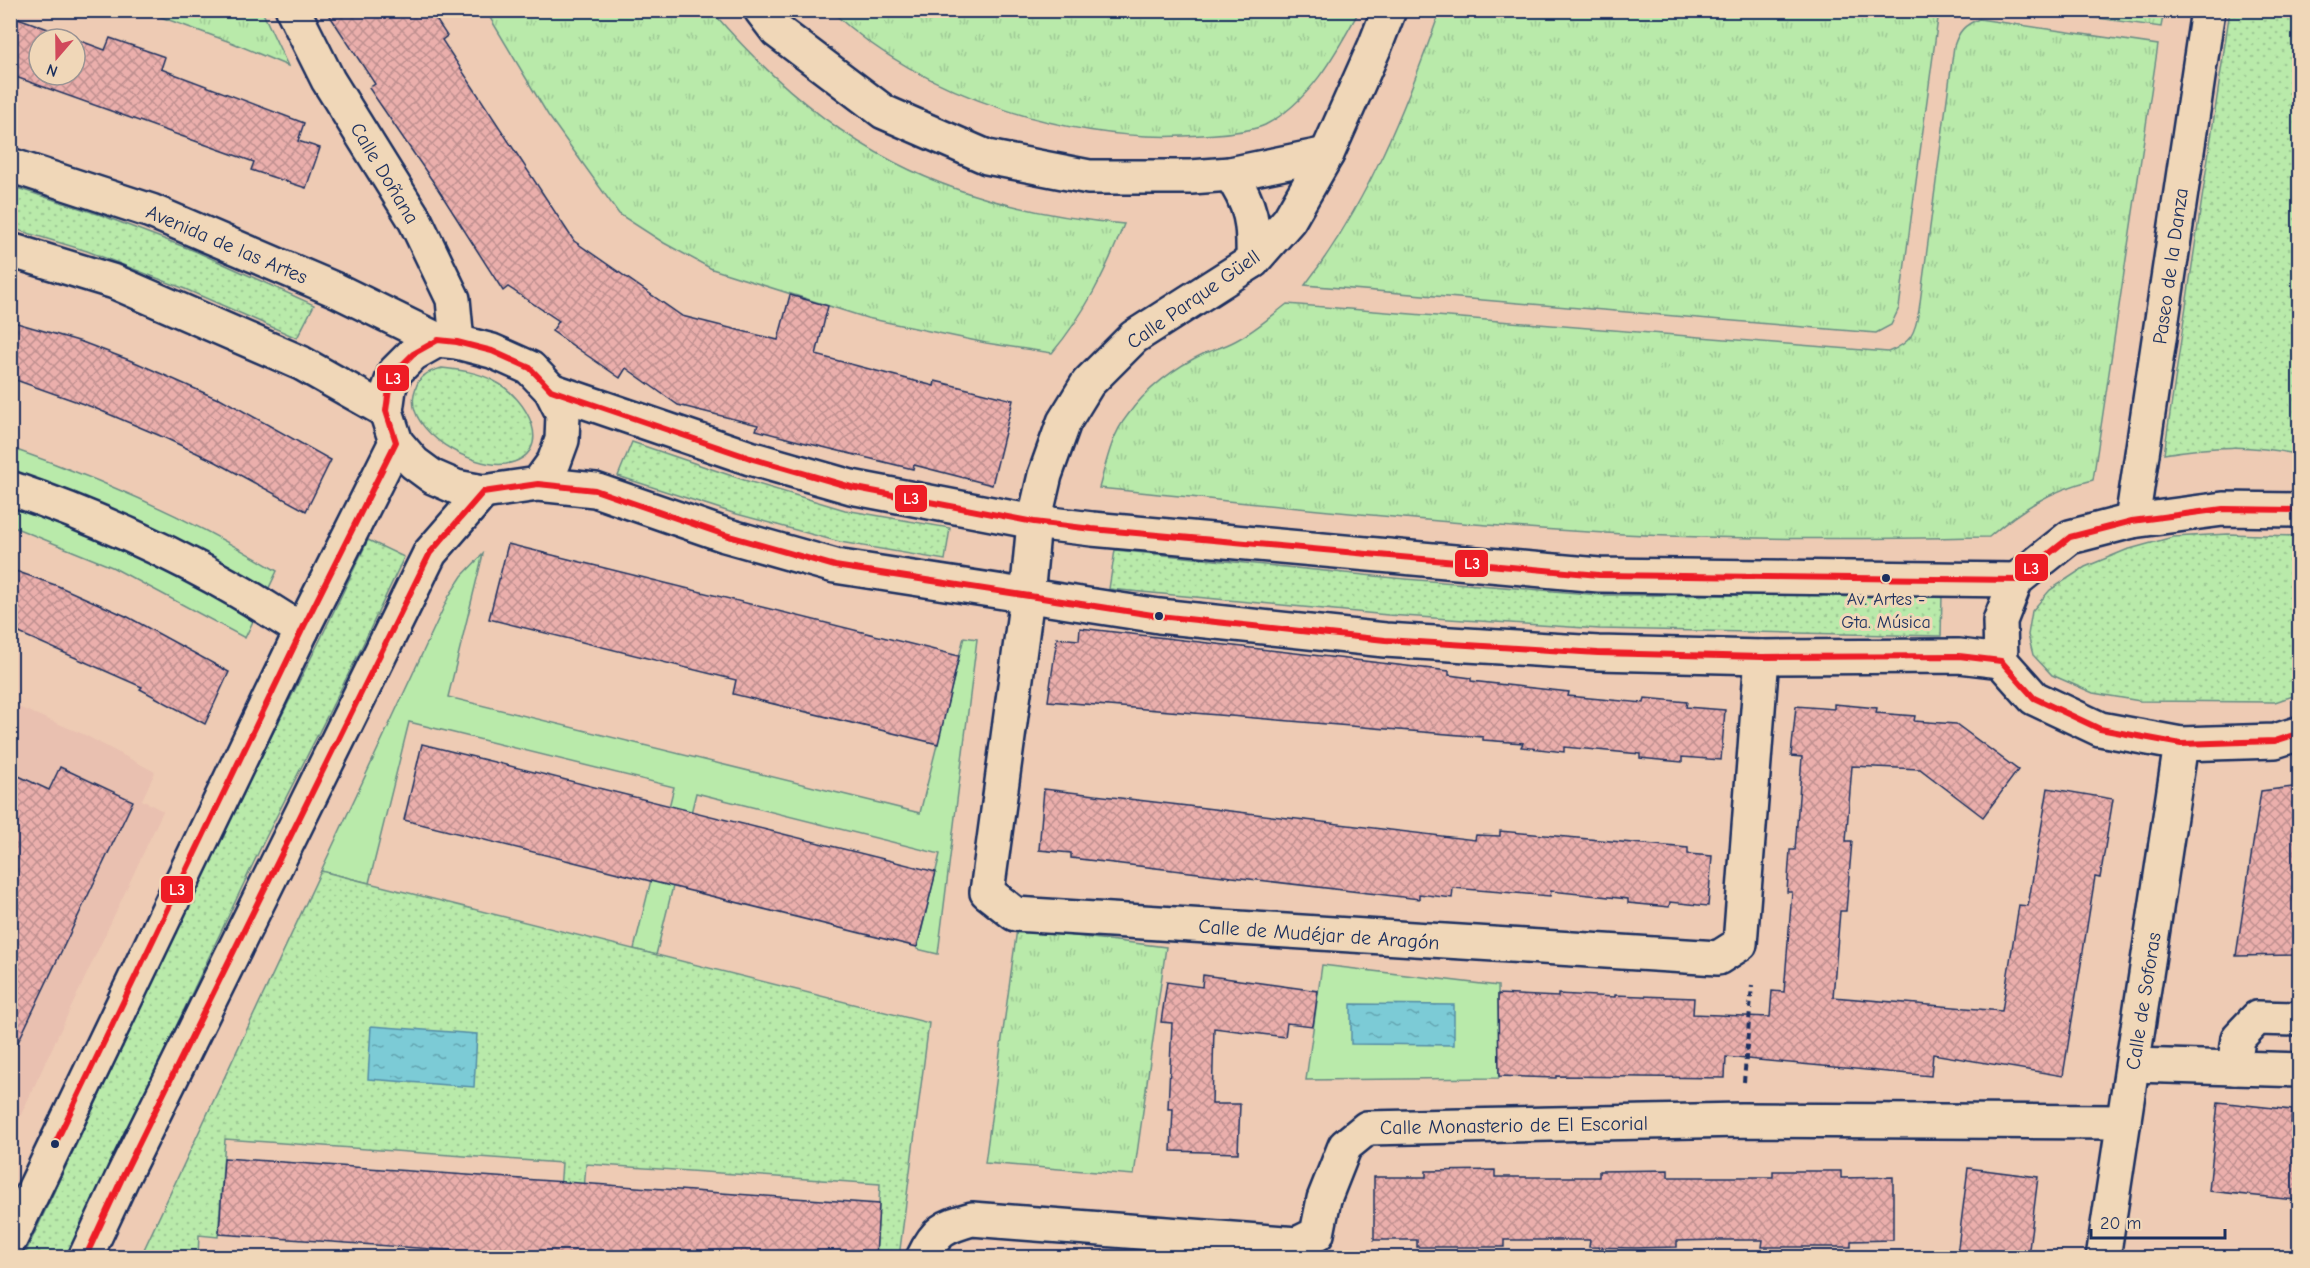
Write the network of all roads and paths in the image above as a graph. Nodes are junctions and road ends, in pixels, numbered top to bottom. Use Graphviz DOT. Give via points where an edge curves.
graph roads {
  1 [pos="293,10"];
  2 [pos="761,10"];
  3 [pos="1389,10"];
  4 [pos="2208,10"];
  5 [pos="1327,154"];
  6 [pos="10,165"];
  7 [pos="1230,174"];
  8 [pos="10,250"];
  9 [pos="1252,261"];
  10 [pos="447,341"];
  11 [pos="551,390"];
  12 [pos="386,411"];
  13 [pos="396,442"];
  14 [pos="538,484"];
  15 [pos="10,488"];
  16 [pos="483,492"];
  17 [pos="2300,510"];
  18 [pos="2132,521"];
  19 [pos="1034,522"];
  20 [pos="2016,580"];
  21 [pos="1027,597"];
  22 [pos="302,630"];
  23 [pos="1762,657"];
  24 [pos="2001,661"];
  25 [pos="2300,733"];
  26 [pos="2181,744"];
  27 [pos="1740,944"];
  28 [pos="2300,1018"];
  29 [pos="2133,1065"];
  30 [pos="2234,1068"];
  31 [pos="2300,1070"];
  32 [pos="1741,1120"];
  33 [pos="2124,1122"];
  34 [pos="10,1240"];
  35 [pos="85,1257"];
  36 [pos="923,1257"];
  37 [pos="2103,1257"];
  1 -- 10 [label="street, Calle Doñana" via="328,80 415,220 453,299"];
  2 -- 7 [label="street" via="777,31 884,112 987,157 1089,177"];
  3 -- 5 [label="street, Calle Parque Güell"];
  4 -- 18 [label="street, Paseo de la Danza"];
  5 -- 7 [label="street"];
  5 -- 9 [label="street, Calle Parque Güell" via="1289,220"];
  6 -- 10 [label="street, Avenida de las Artes" via="151,211"];
  7 -- 9 [label="street" via="1242,190 1254,227"];
  8 -- 12 [label="street" via="115,282 301,363"];
  9 -- 19 [label="street, Calle Parque Güell" via="1134,337 1088,383 1065,422 1045,475"];
  10 -- 11 [label="street" via="492,351 530,368"];
  10 -- 12 [label="street" via="413,354 395,372"];
  11 -- 14 [label="street" via="563,414 562,440 554,462"];
  11 -- 19 [label="street" via="750,458 851,487"];
  12 -- 13 [label="street"];
  13 -- 16 [label="street" via="433,477"];
  13 -- 22 [label="street"];
  14 -- 16 [label="street"];
  14 -- 21 [label="street" via="595,490 725,535 835,566"];
  15 -- 22 [label="street" via="57,504 157,549"];
  16 -- 35 [label="street" via="430,553"];
  17 -- 18 [label="street" via="2223,509"];
  18 -- 20 [label="street" via="2070,537"];
  19 -- 20 [label="street" via="1599,575"];
  19 -- 21 [label="street, Calle de Mudéjar de Aragón"];
  20 -- 24 [label="street" via="2000,621"];
  21 -- 23 [label="street" via="1159,616 1385,640 1599,653"];
  21 -- 27 [label="street, Calle de Mudéjar de Aragón" via="987,892 1016,914 1718,958"];
  22 -- 34 [label="street"];
  23 -- 24 [label="street" via="1959,656"];
  23 -- 27 [label="street"];
  24 -- 26 [label="street" via="2034,698 2100,729"];
  25 -- 26 [label="street" via="2275,741"];
  26 -- 29 [label="street, Calle de Soforas"];
  27 -- 32 [label="path" via="1752,980"];
  28 -- 30 [label="street" via="2257,1018 2238,1038"];
  29 -- 30 [label="street"];
  29 -- 33 [label="street, Calle de Soforas"];
  30 -- 31 [label="street"];
  32 -- 33 [label="street, Calle Monasterio de El Escorial"];
  32 -- 36 [label="street, Calle Monasterio de El Escorial" via="1367,1128 1345,1146 1324,1199 1317,1234 1298,1244 972,1219 946,1226"];
  33 -- 37 [label="street, Calle de Soforas"];
}
